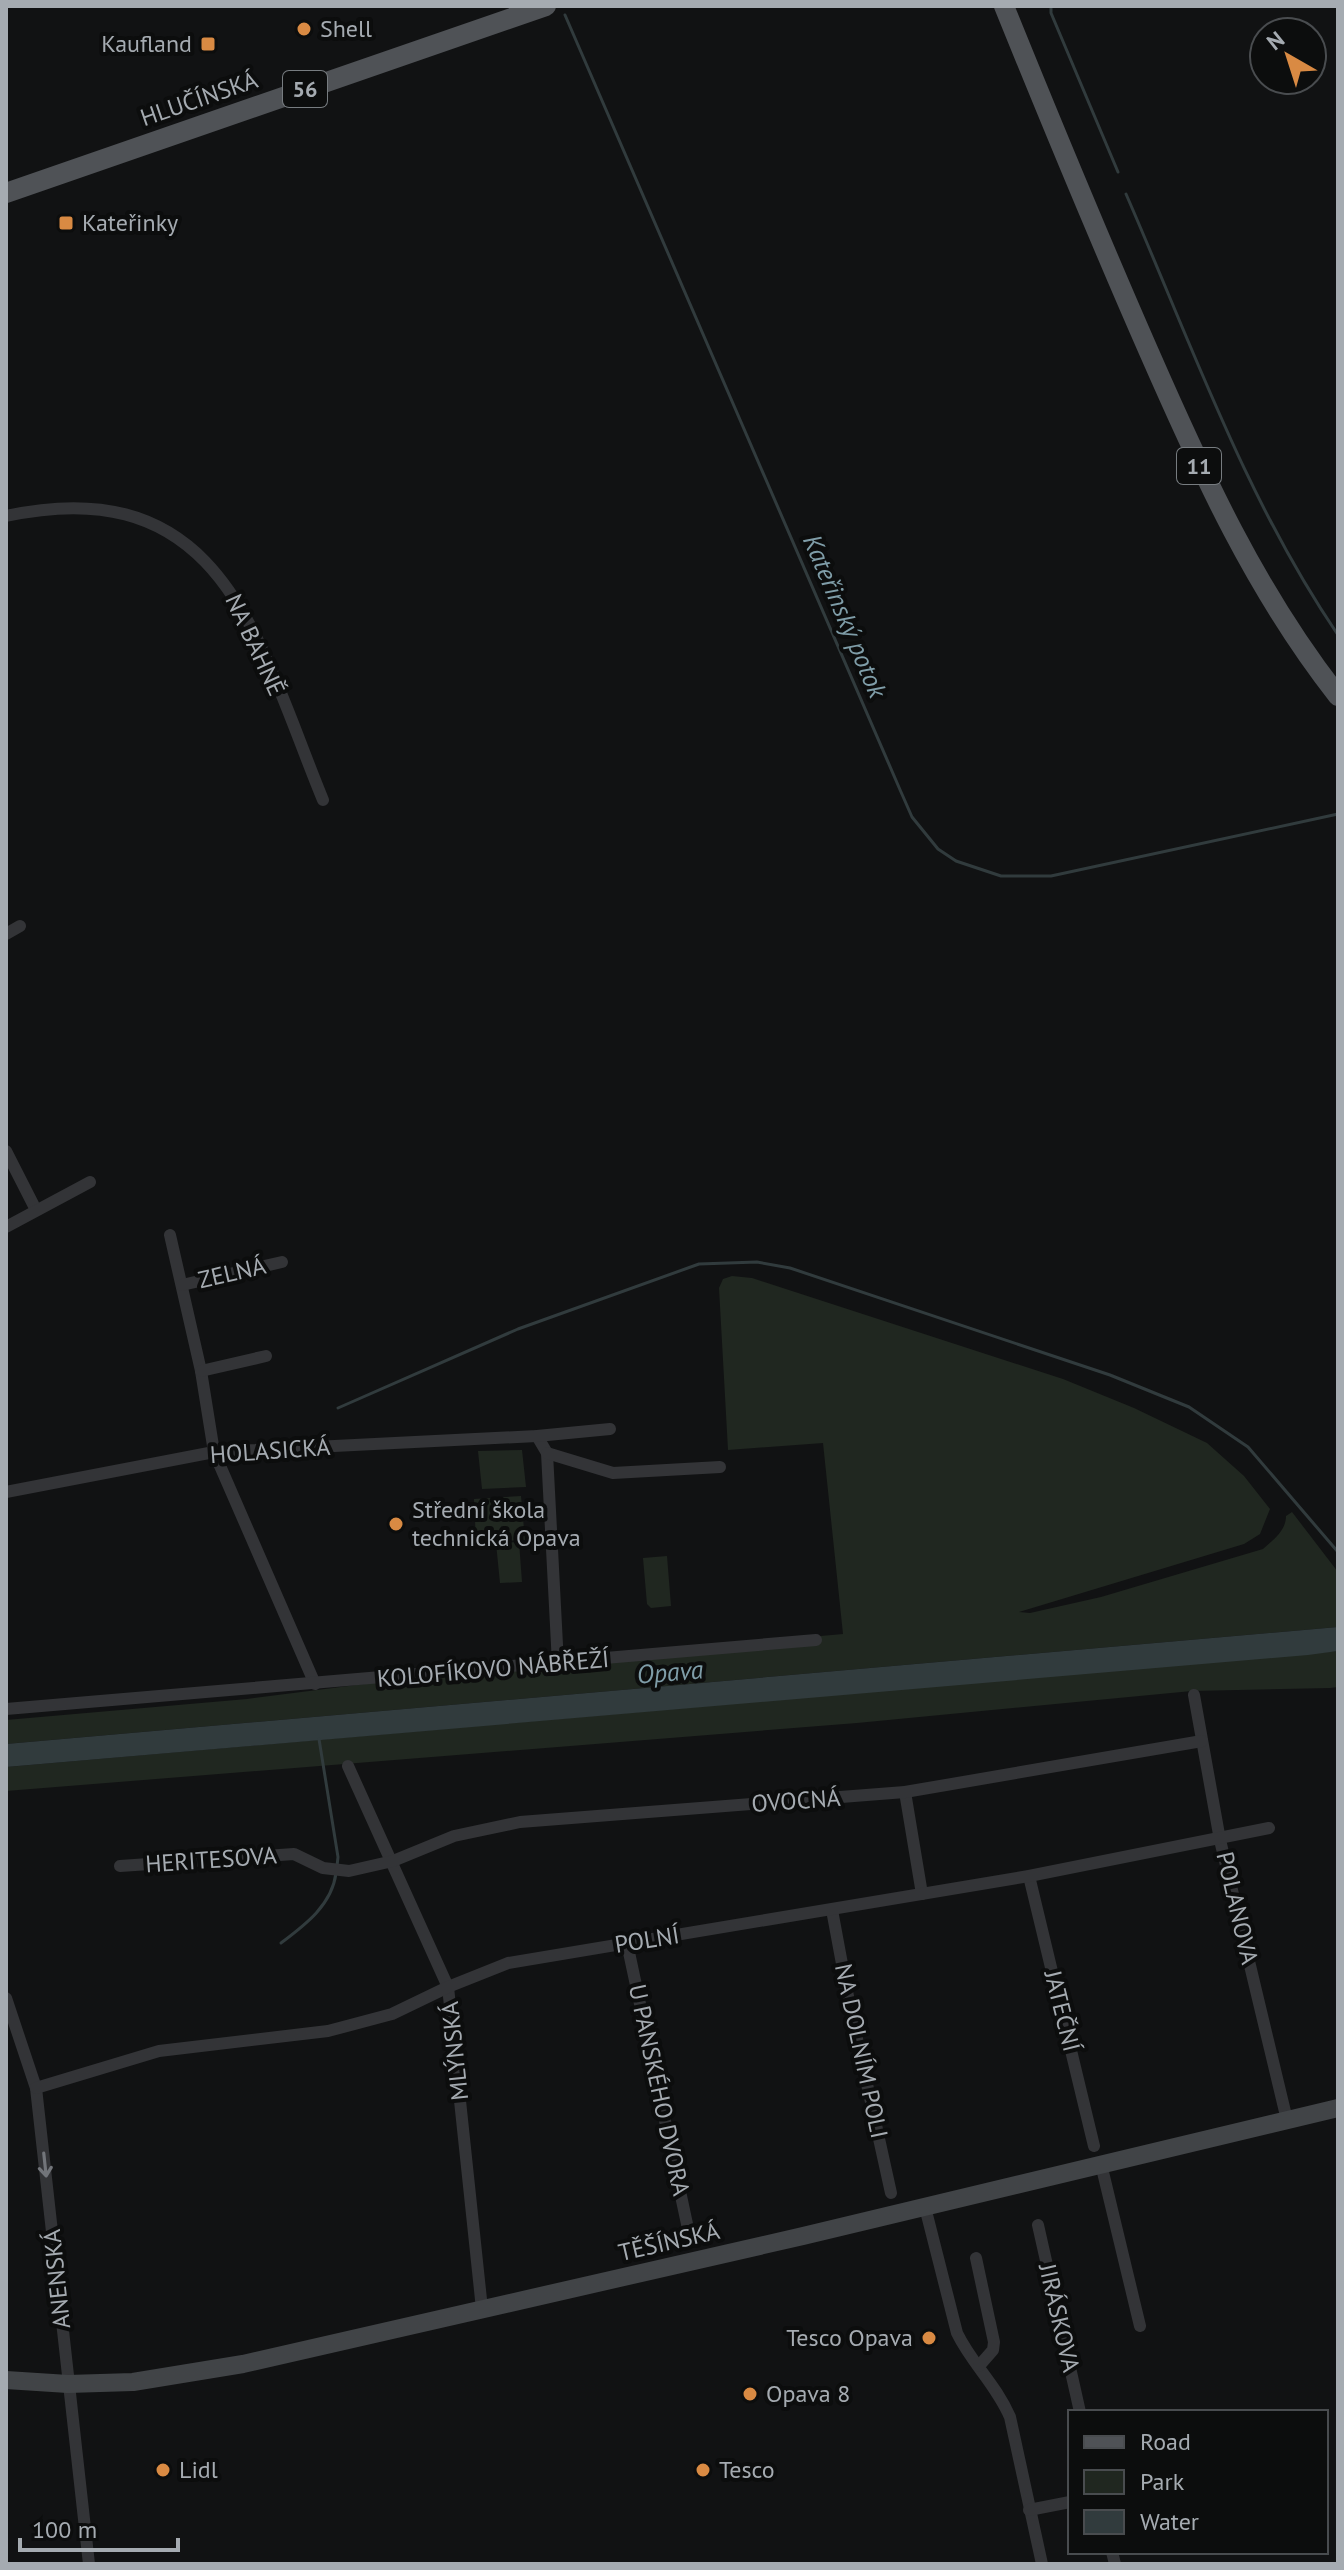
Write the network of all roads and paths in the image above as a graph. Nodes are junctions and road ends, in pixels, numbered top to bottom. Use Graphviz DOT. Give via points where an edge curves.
graph roads {
  1 [pos="546,6"];
  2 [pos="1004,6"];
  3 [pos="7,189"];
  4 [pos="6,516"];
  5 [pos="1336,694"];
  6 [pos="323,800"];
  7 [pos="20,926"];
  8 [pos="6,934"];
  9 [pos="6,1151"];
  10 [pos="90,1182"];
  11 [pos="36,1210"];
  12 [pos="6,1227"];
  13 [pos="170,1235"];
  14 [pos="282,1262"];
  15 [pos="182,1285"];
  16 [pos="266,1356"];
  17 [pos="201,1371"];
  18 [pos="610,1429"];
  19 [pos="537,1436"];
  20 [pos="214,1452"];
  21 [pos="547,1453"];
  22 [pos="720,1467"];
  23 [pos="6,1492"];
  24 [pos="816,1640"];
  25 [pos="558,1664"];
  26 [pos="315,1684"];
  27 [pos="1194,1695"];
  28 [pos="6,1709"];
  29 [pos="1202,1741"];
  30 [pos="348,1766"];
  31 [pos="905,1792"];
  32 [pos="1269,1828"];
  33 [pos="1220,1840"];
  34 [pos="393,1861"];
  35 [pos="120,1866"];
  36 [pos="1029,1876"];
  37 [pos="922,1894"];
  38 [pos="832,1910"];
  39 [pos="627,1943"];
  40 [pos="448,1987"];
  41 [pos="6,1998"];
  42 [pos="36,2088"];
  43 [pos="1338,2108"];
  44 [pos="1287,2120"];
  45 [pos="1098,2155"];
  46 [pos="891,2193"];
  47 [pos="925,2207"];
  48 [pos="1038,2225"];
  49 [pos="690,2238"];
  50 [pos="976,2258"];
  51 [pos="482,2309"];
  52 [pos="1140,2326"];
  53 [pos="979,2366"];
  54 [pos="6,2380"];
  55 [pos="68,2384"];
  56 [pos="1080,2410"];
  57 [pos="1068,2502"];
  58 [pos="1029,2510"];
  59 [pos="89,2564"];
  60 [pos="1042,2564"];
  1 -- 3 [label="main road, HLUČÍNSKÁ / 56"];
  2 -- 5 [label="main road, 11" via="1195,457 1282,616"];
  4 -- 6 [label="street, NA BAHNĚ" via="53,508 132,517 158,526 204,558 235,596 253,630"];
  7 -- 8 [label="street"];
  9 -- 11 [label="street"];
  10 -- 11 [label="street"];
  11 -- 12 [label="street"];
  13 -- 15 [label="street, ZELNÁ"];
  14 -- 15 [label="street, ZELNÁ"];
  15 -- 17 [label="street, ZELNÁ"];
  16 -- 17 [label="street"];
  17 -- 20 [label="street, ZELNÁ"];
  18 -- 19 [label="street, HOLASICKÁ"];
  19 -- 20 [label="street, HOLASICKÁ"];
  19 -- 21 [label="street"];
  20 -- 23 [label="street, HOLASICKÁ"];
  20 -- 26 [label="street"];
  21 -- 22 [label="street" via="613,1473"];
  21 -- 25 [label="street"];
  24 -- 25 [label="street, KOLOFÍKOVO NÁBŘEŽÍ"];
  25 -- 26 [label="street, KOLOFÍKOVO NÁBŘEŽÍ"];
  26 -- 28 [label="street, KOLOFÍKOVO NÁBŘEŽÍ"];
  27 -- 29 [label="street, POLANOVA"];
  29 -- 31 [label="street, OVOCNÁ"];
  29 -- 33 [label="street, POLANOVA"];
  30 -- 34 [label="street, MLÝNSKÁ"];
  31 -- 34 [label="street, OVOCNÁ" via="520,1822 454,1836"];
  31 -- 37 [label="street"];
  32 -- 33 [label="street, POLNÍ"];
  33 -- 36 [label="street, POLNÍ"];
  33 -- 44 [label="street, POLANOVA"];
  34 -- 35 [label="street, HERITESOVA" via="349,1871 323,1868 294,1854"];
  34 -- 40 [label="street, MLÝNSKÁ"];
  36 -- 37 [label="street, POLNÍ"];
  36 -- 45 [label="street, JATEČNÍ"];
  37 -- 38 [label="street, POLNÍ"];
  38 -- 39 [label="street, POLNÍ"];
  38 -- 46 [label="street, NA DOLNÍM POLI"];
  39 -- 40 [label="street, POLNÍ" via="508,1963"];
  39 -- 49 [label="street, U PANSKÉHO DVORA"];
  40 -- 42 [label="street, POLNÍ" via="392,2014 328,2031 159,2051"];
  40 -- 51 [label="street, MLÝNSKÁ"];
  41 -- 42 [label="street, ANENSKÁ"];
  42 -- 55 [label="street, ANENSKÁ, one-way"];
  43 -- 44 [label="street, TĚŠÍNSKÁ"];
  44 -- 45 [label="street, TĚŠÍNSKÁ"];
  45 -- 47 [label="street, TĚŠÍNSKÁ"];
  45 -- 52 [label="street, JATEČNÍ"];
  47 -- 51 [label="street, TĚŠÍNSKÁ"];
  47 -- 53 [label="street" via="954,2325"];
  48 -- 56 [label="street, JIRÁSKOVA"];
  50 -- 53 [label="street" via="994,2342"];
  51 -- 55 [label="street, TĚŠÍNSKÁ" via="178,2377"];
  53 -- 58 [label="street" via="1010,2417"];
  54 -- 55 [label="street, TĚŠÍNSKÁ"];
  55 -- 59 [label="street, ANENSKÁ"];
  57 -- 58 [label="street"];
  58 -- 60 [label="street"];
}
